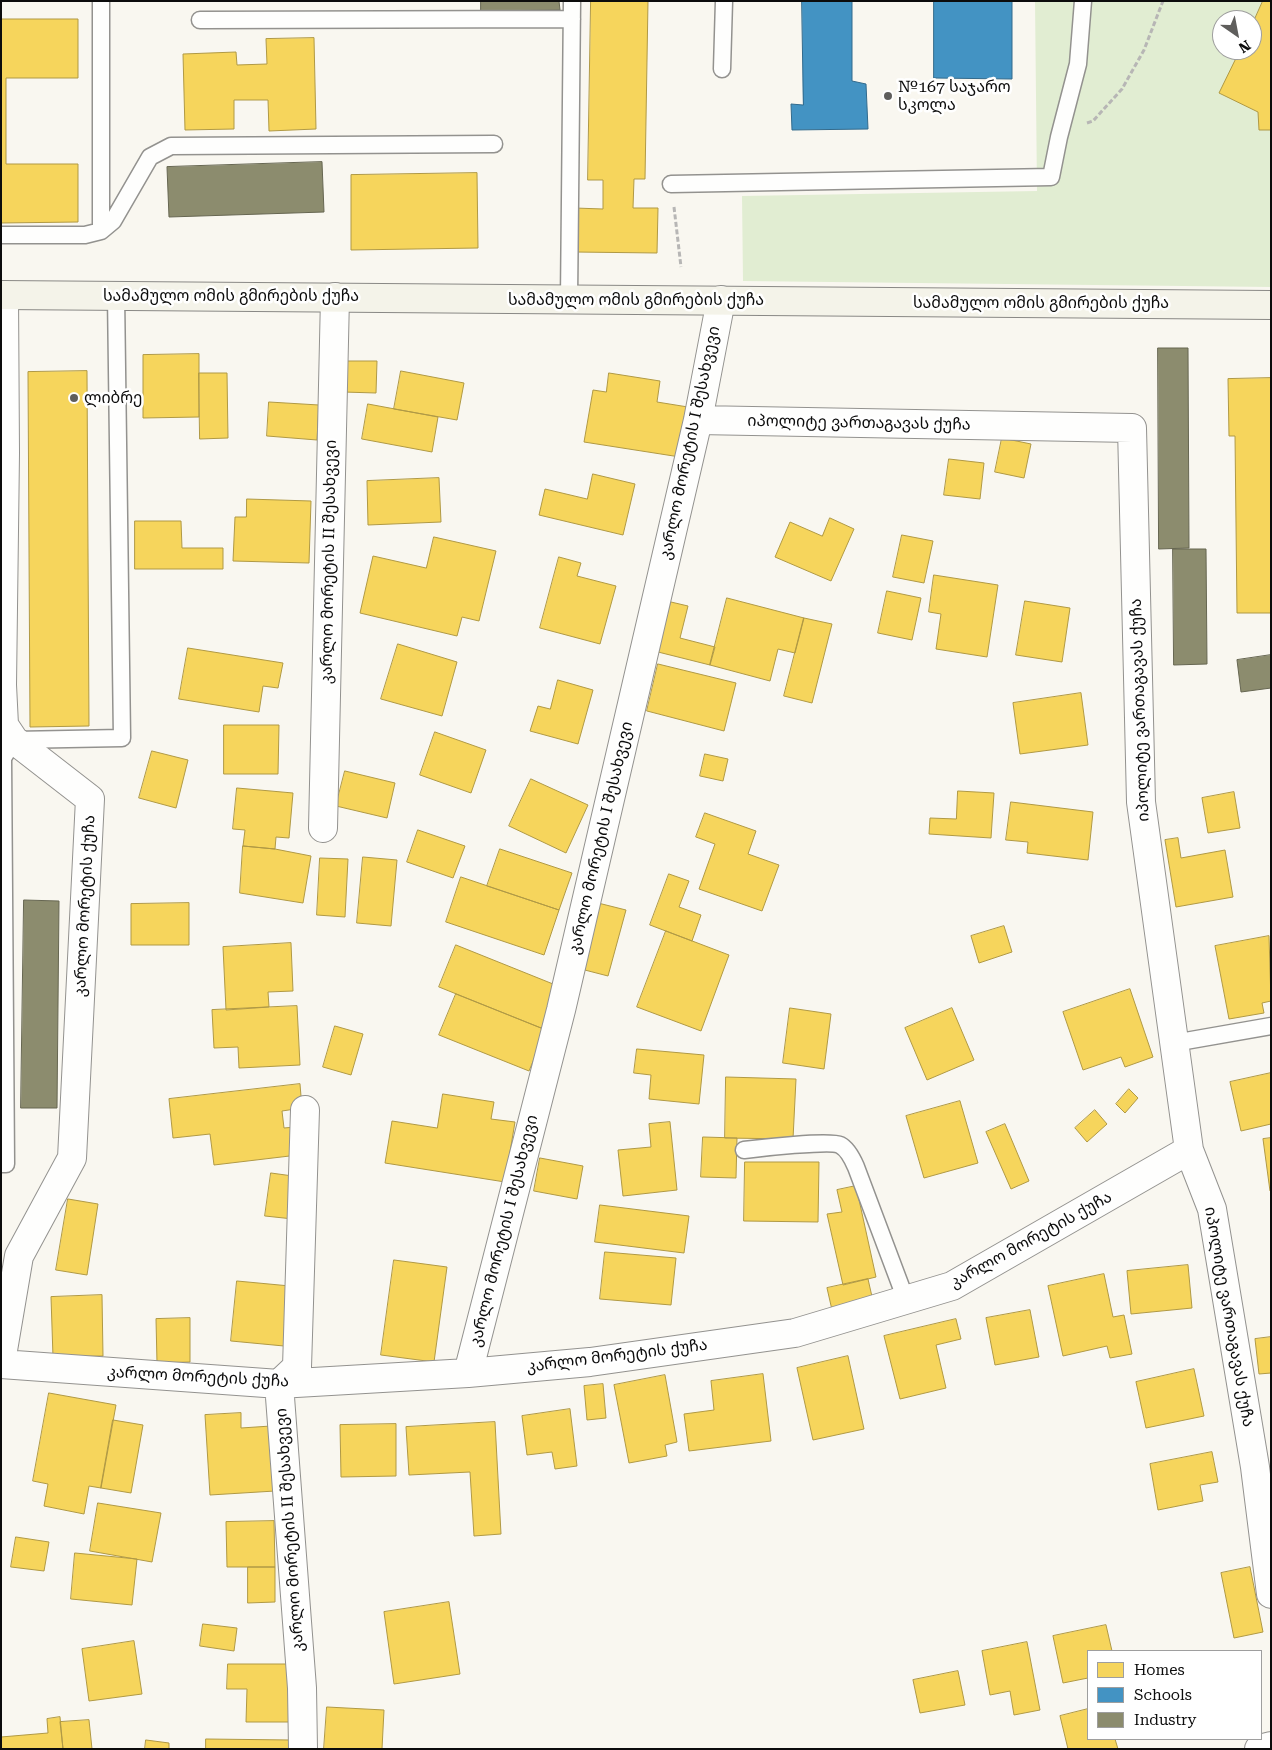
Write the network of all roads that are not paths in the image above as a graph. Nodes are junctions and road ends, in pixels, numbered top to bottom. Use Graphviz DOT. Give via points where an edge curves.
graph roads {
  1 [pos="101,1"];
  2 [pos="572,1"];
  3 [pos="724,1"];
  4 [pos="1083,1"];
  5 [pos="572,19"];
  6 [pos="200,20"];
  7 [pos="722,69"];
  8 [pos="494,144"];
  9 [pos="671,184"];
  10 [pos="101,231"];
  11 [pos="1,236"];
  12 [pos="3,295"];
  13 [pos="116,295"];
  14 [pos="335,297"];
  15 [pos="568,299"];
  16 [pos="721,300"];
  17 [pos="1271,305"];
  18 [pos="698,420"];
  19 [pos="3,453"];
  20 [pos="1,685"];
  21 [pos="14,740"];
  22 [pos="323,828"];
  23 [pos="1271,1026"];
  24 [pos="1174,1043"];
  25 [pos="305,1110"];
  26 [pos="744,1150"];
  27 [pos="1189,1150"];
  28 [pos="1,1164"];
  29 [pos="906,1300"];
  30 [pos="1,1363"];
  31 [pos="468,1373"];
  32 [pos="279,1384"];
  33 [pos="1263,1465"];
  34 [pos="1271,1594"];
  35 [pos="1271,1746"];
  36 [pos="303,1749"];
  37 [pos="1259,1749"];
  1 -- 10 [label="lane"];
  2 -- 5 [label="lane"];
  3 -- 7 [label="lane"];
  4 -- 9 [label="lane" via="1078,64 1051,177"];
  5 -- 6 [label="lane"];
  5 -- 15 [label="lane"];
  8 -- 10 [label="lane" via="171,146 150,157 113,221"];
  10 -- 11 [label="lane"];
  12 -- 13 [label="street, სამამულო ომის გმირების ქუჩა"];
  12 -- 19 [label="street, კარლო მორეტის ქუჩა"];
  13 -- 14 [label="street, სამამულო ომის გმირების ქუჩა"];
  13 -- 21 [label="lane" via="122,738"];
  14 -- 15 [label="street, სამამულო ომის გმირების ქუჩა"];
  14 -- 22 [label="street, კარლო მორეტის II შესახვევი"];
  15 -- 16 [label="street, სამამულო ომის გმირების ქუჩა"];
  16 -- 17 [label="street, სამამულო ომის გმირების ქუჩა"];
  16 -- 18 [label="street, კარლო მორეტის I შესახვევი"];
  18 -- 24 [label="street, იპოლიტე ვართაგავას ქუჩა" via="1132,428 1141,802"];
  18 -- 31 [label="street, კარლო მორეტის I შესახვევი" via="561,1010"];
  19 -- 20 [label="street, კარლო მორეტის ქუჩა"];
  20 -- 21 [label="street, კარლო მორეტის ქუჩა" via="4,725"];
  21 -- 28 [label="lane" via="3,758 6,1164"];
  21 -- 30 [label="street, კარლო მორეტის ქუჩა" via="90,799 72,1158 19,1256"];
  23 -- 24 [label="lane"];
  24 -- 27 [label="street, იპოლიტე ვართაგავას ქუჩა"];
  25 -- 32 [label="street, კარლო მორეტის II შესახვევი" via="297,1367"];
  26 -- 29 [label="lane" via="824,1144 840,1145 850,1154"];
  27 -- 29 [label="street, კარლო მორეტის ქუჩა" via="952,1286"];
  27 -- 33 [label="street, იპოლიტე ვართაგავას ქუჩა" via="1212,1209"];
  29 -- 31 [label="street, კარლო მორეტის ქუჩა" via="795,1333 590,1362"];
  30 -- 32 [label="street, კარლო მორეტის ქუჩა"];
  31 -- 32 [label="street, კარლო მორეტის ქუჩა"];
  32 -- 36 [label="street, კარლო მორეტის II შესახვევი" via="302,1688"];
  33 -- 34 [label="street, იპოლიტე ვართაგავას ქუჩა"];
  35 -- 37 [label="street"];
}
